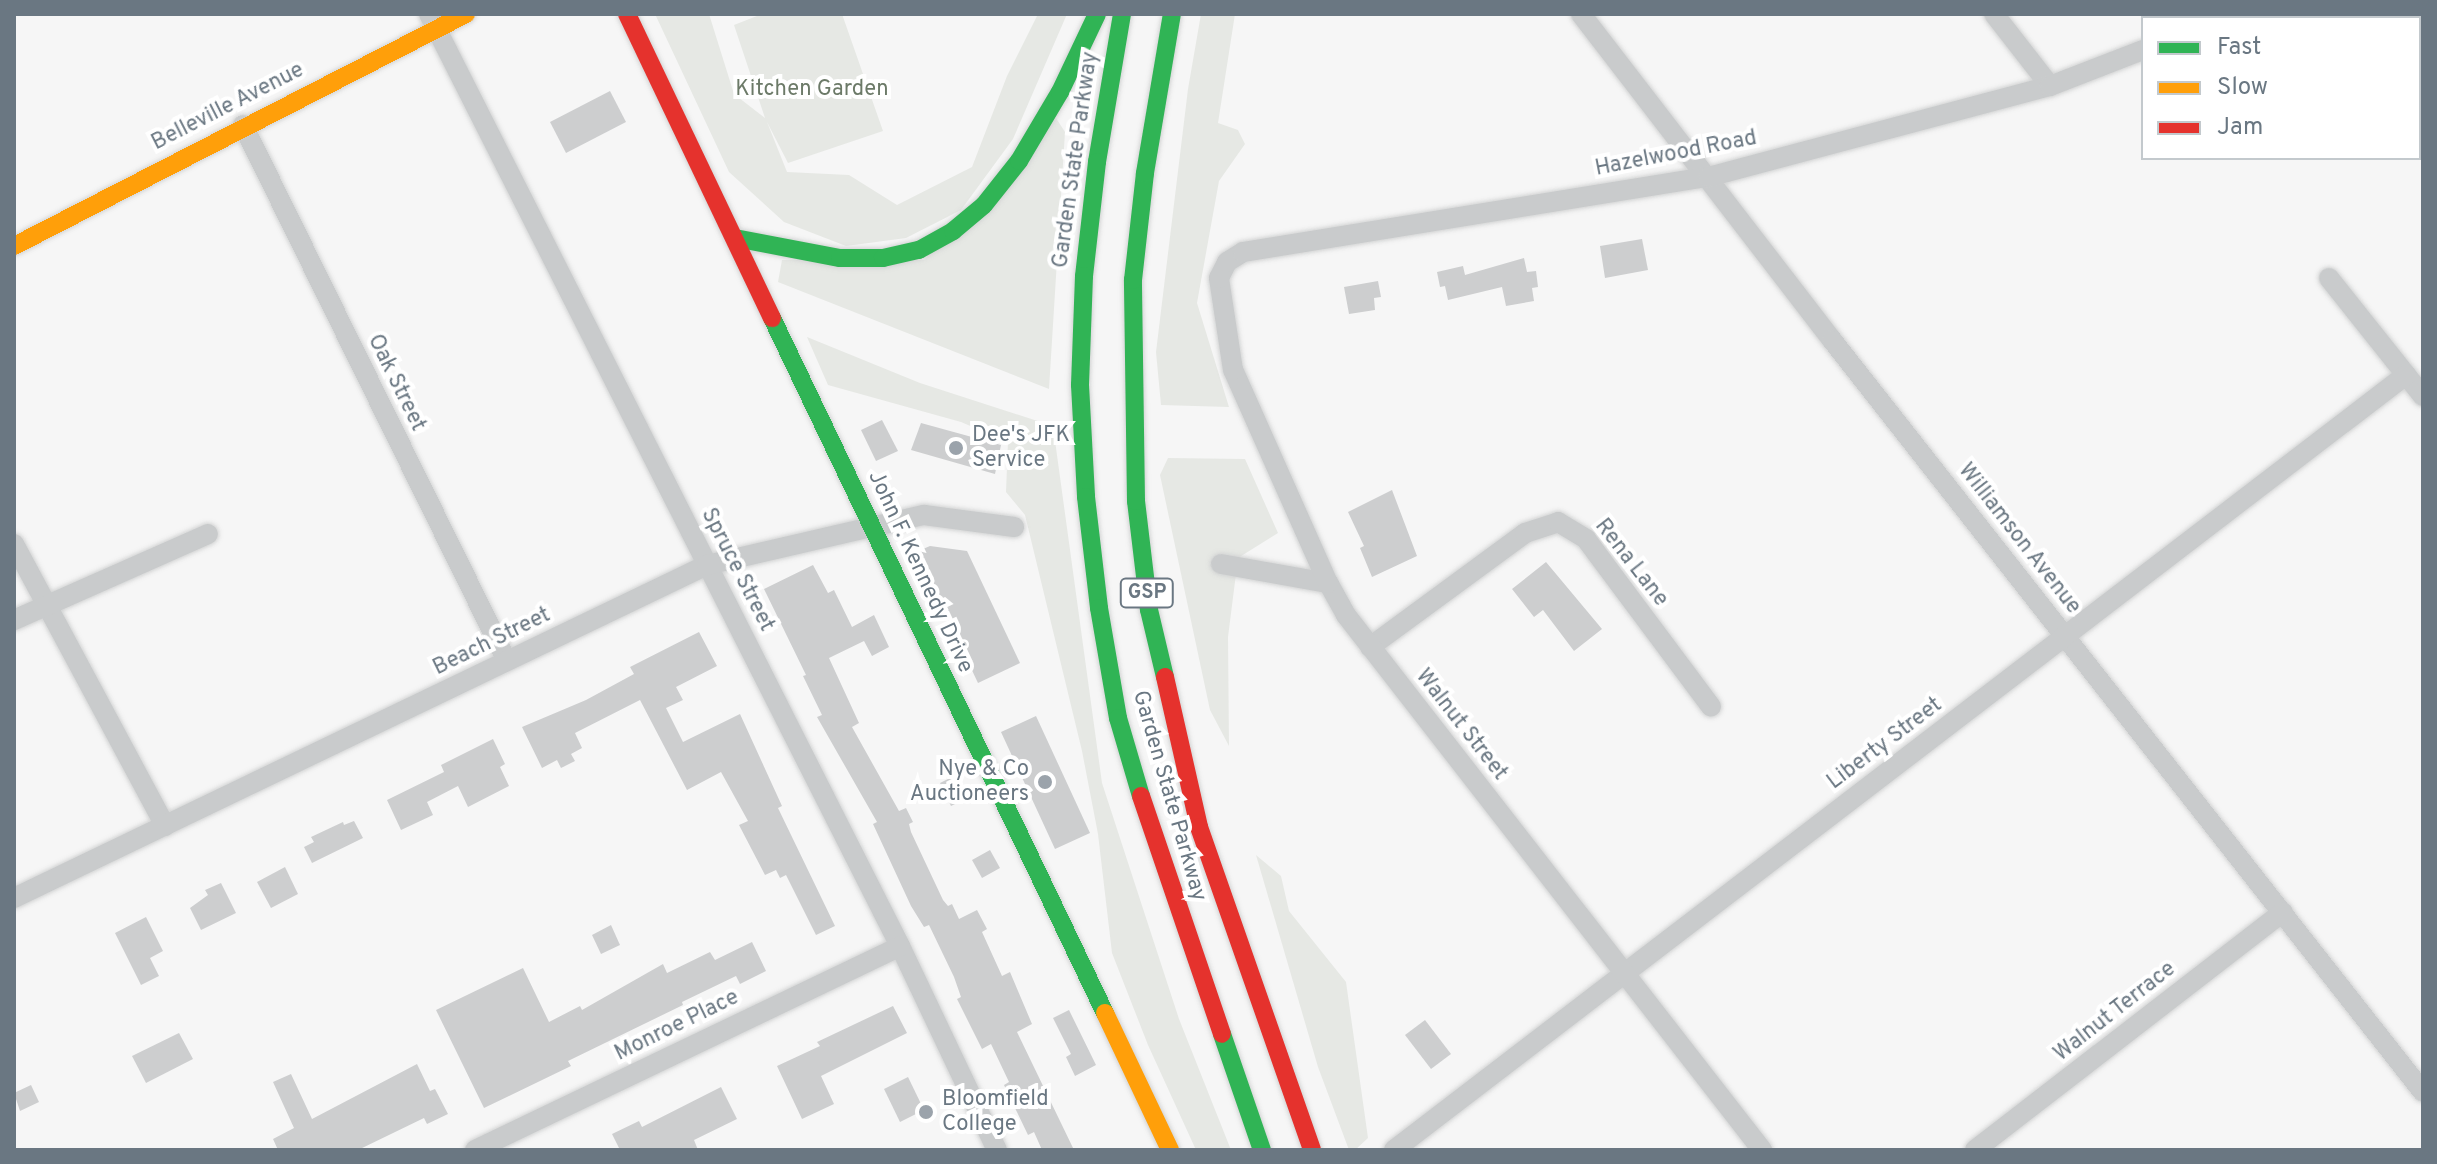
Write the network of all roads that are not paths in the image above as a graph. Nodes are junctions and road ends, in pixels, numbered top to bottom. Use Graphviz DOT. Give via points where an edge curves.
graph roads {
  1 [pos="466,14"];
  2 [pos="627,14"];
  3 [pos="1097,14"];
  4 [pos="1122,14"];
  5 [pos="1172,14"];
  6 [pos="1581,14"];
  7 [pos="1994,14"];
  8 [pos="432,21"];
  9 [pos="2141,51"];
  10 [pos="2050,86"];
  11 [pos="243,125"];
  12 [pos="1708,177"];
  13 [pos="735,238"];
  14 [pos="14,246"];
  15 [pos="1219,278"];
  16 [pos="2329,278"];
  17 [pos="2406,375"];
  18 [pos="2423,396"];
  19 [pos="872,526"];
  20 [pos="1014,527"];
  21 [pos="208,534"];
  22 [pos="14,544"];
  23 [pos="1221,564"];
  24 [pos="707,565"];
  25 [pos="1328,583"];
  26 [pos="45,604"];
  27 [pos="14,620"];
  28 [pos="2065,636"];
  29 [pos="1370,647"];
  30 [pos="507,661"];
  31 [pos="1711,707"];
  32 [pos="165,826"];
  33 [pos="14,898"];
  34 [pos="2283,912"];
  35 [pos="900,946"];
  36 [pos="1623,975"];
  37 [pos="2423,1092"];
  38 [pos="475,1150"];
  39 [pos="997,1150"];
  40 [pos="1170,1150"];
  41 [pos="1262,1150"];
  42 [pos="1312,1150"];
  43 [pos="1394,1150"];
  44 [pos="1762,1150"];
  45 [pos="1975,1150"];
  1 -- 8 [label="main road, Belleville Avenue"];
  2 -- 13 [label="main road, John F. Kennedy Drive"];
  3 -- 13 [label="main road" via="1019,161 984,205 953,231 919,250 883,258 840,258"];
  4 -- 41 [label="main road, Garden State Parkway / GSP" via="1084,276 1080,385 1099,608 1118,718 1149,825"];
  5 -- 42 [label="main road, Garden State Parkway / GSP" via="1133,280 1139,532 1149,610 1199,827"];
  6 -- 12 [label="street, Williamson Avenue"];
  7 -- 10 [label="street"];
  8 -- 11 [label="main road, Belleville Avenue"];
  8 -- 24 [label="street, Spruce Street"];
  9 -- 10 [label="street, Hazelwood Road"];
  10 -- 12 [label="street, Hazelwood Road"];
  11 -- 14 [label="main road, Belleville Avenue"];
  11 -- 30 [label="street, Oak Street"];
  12 -- 15 [label="street, Hazelwood Road" via="1243,252 1227,262"];
  12 -- 28 [label="street, Williamson Avenue"];
  13 -- 19 [label="main road, John F. Kennedy Drive"];
  15 -- 25 [label="street, Walnut Street" via="1233,370"];
  16 -- 17 [label="street"];
  17 -- 18 [label="street"];
  17 -- 28 [label="street, Liberty Street"];
  19 -- 20 [label="street, Beach Street" via="924,515"];
  19 -- 24 [label="street, Beach Street"];
  19 -- 40 [label="main road, John F. Kennedy Drive"];
  21 -- 26 [label="street"];
  22 -- 26 [label="street"];
  23 -- 25 [label="street"];
  24 -- 30 [label="street, Beach Street"];
  24 -- 35 [label="street, Spruce Street"];
  25 -- 29 [label="street, Walnut Street"];
  26 -- 27 [label="street"];
  26 -- 32 [label="street"];
  28 -- 34 [label="street, Williamson Avenue"];
  28 -- 36 [label="street, Liberty Street"];
  29 -- 31 [label="street, Rena Lane" via="1525,533 1558,522 1586,539"];
  29 -- 36 [label="street, Walnut Street"];
  30 -- 32 [label="street, Beach Street"];
  32 -- 33 [label="street, Beach Street"];
  34 -- 37 [label="street, Williamson Avenue"];
  34 -- 45 [label="street, Walnut Terrace"];
  35 -- 38 [label="street, Monroe Place"];
  35 -- 39 [label="street, Spruce Street"];
  36 -- 43 [label="street, Liberty Street"];
  36 -- 44 [label="street, Walnut Street"];
}
